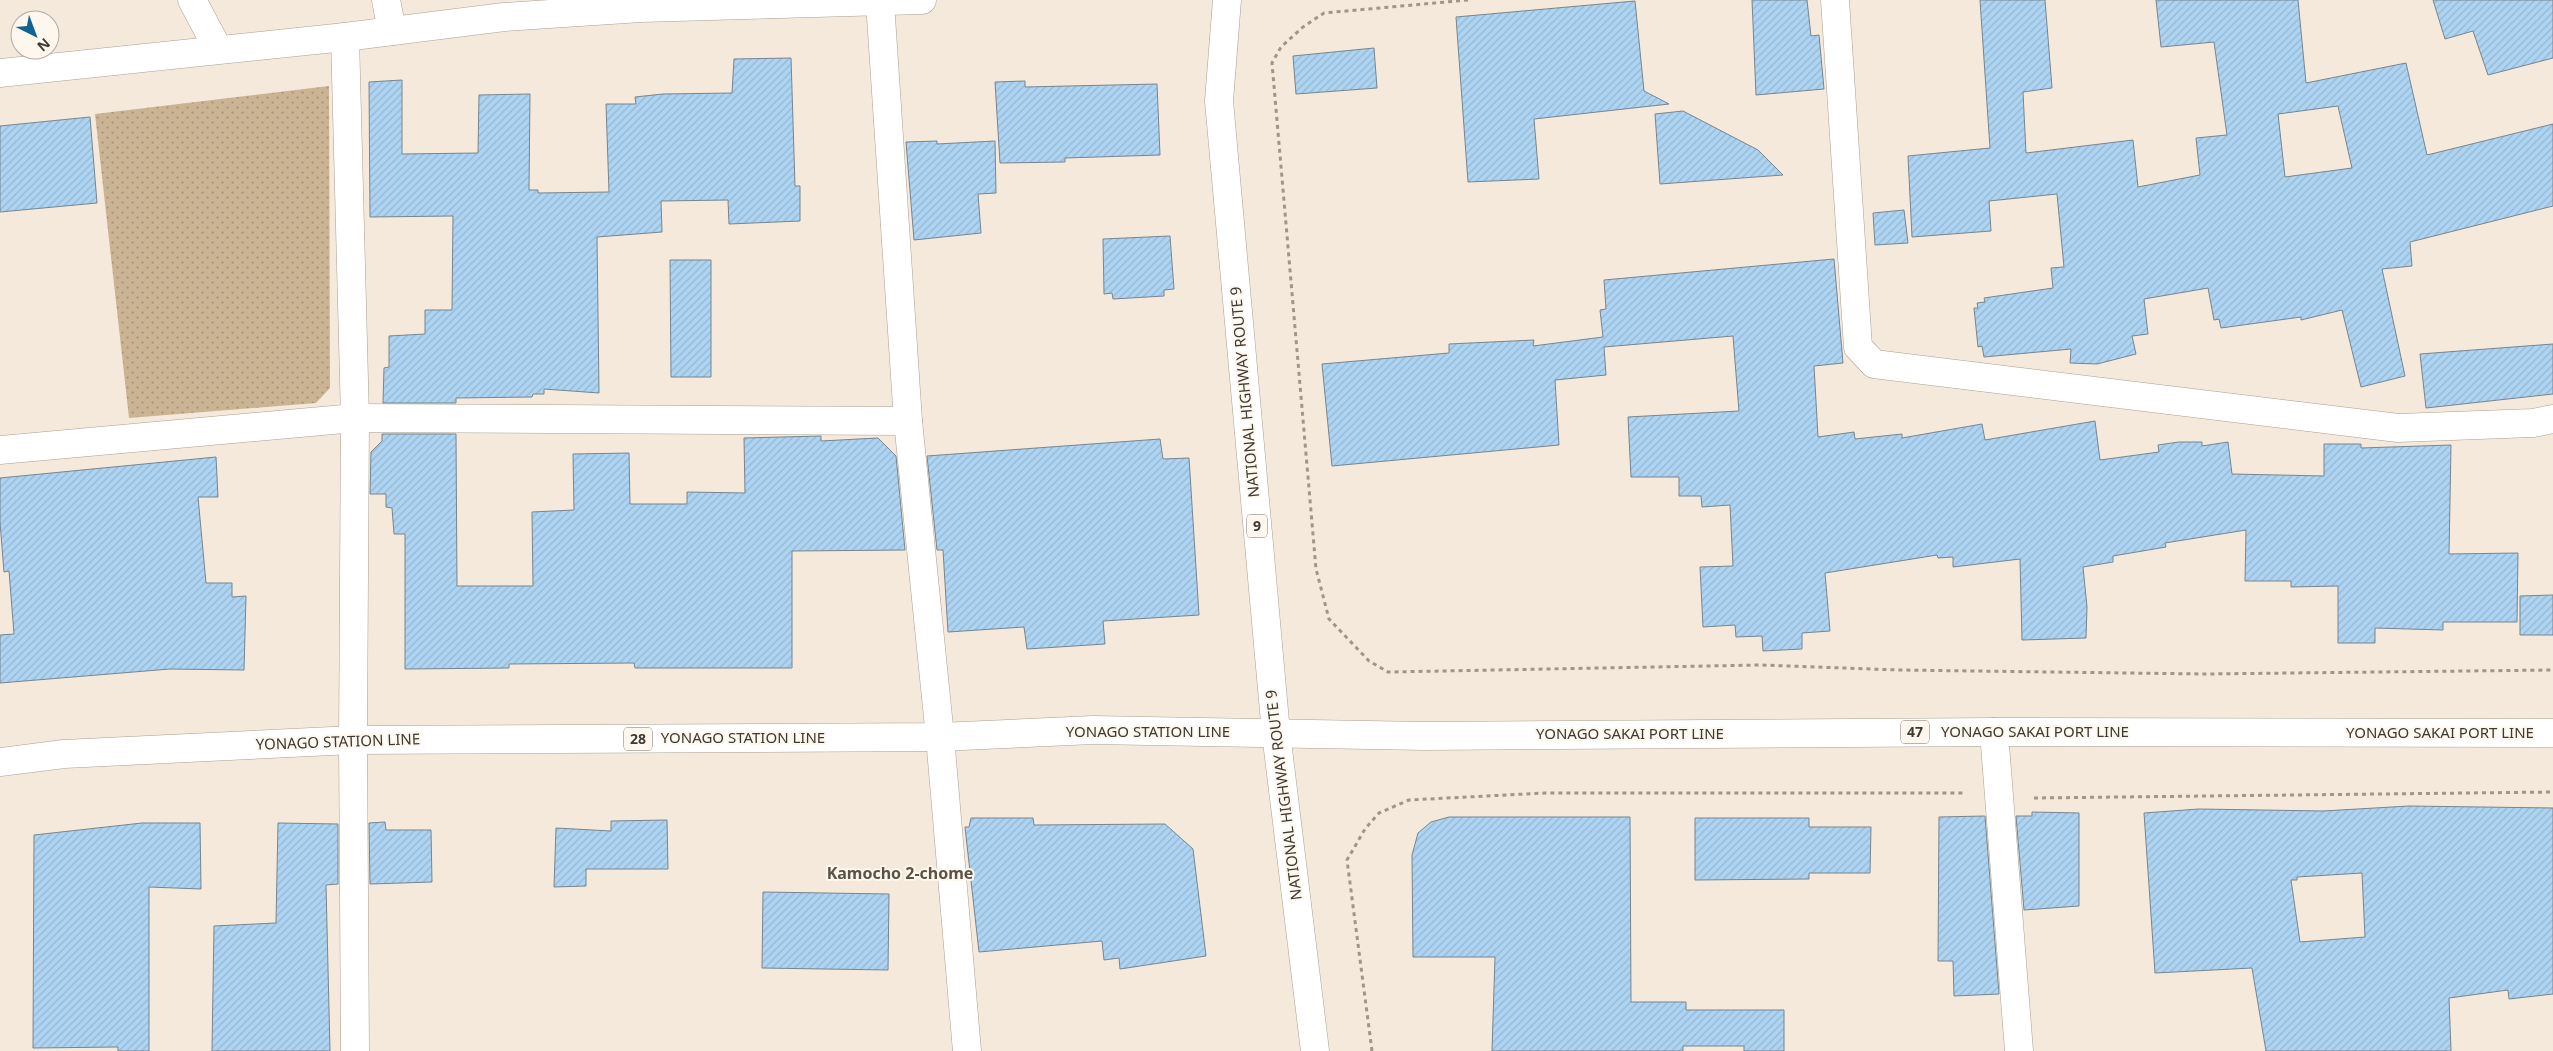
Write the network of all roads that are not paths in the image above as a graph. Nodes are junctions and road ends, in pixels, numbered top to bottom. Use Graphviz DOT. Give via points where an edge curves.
graph roads {
  1 [pos="192,0"];
  2 [pos="386,0"];
  3 [pos="922,0"];
  4 [pos="1227,0"];
  5 [pos="1835,0"];
  6 [pos="880,2"];
  7 [pos="641,4"];
  8 [pos="392,31"];
  9 [pos="345,37"];
  10 [pos="218,49"];
  11 [pos="0,73"];
  12 [pos="355,418"];
  13 [pos="2553,419"];
  14 [pos="908,421"];
  15 [pos="0,450"];
  16 [pos="1994,732"];
  17 [pos="1276,733"];
  18 [pos="2553,734"];
  19 [pos="940,737"];
  20 [pos="353,740"];
  21 [pos="0,762"];
  22 [pos="355,1051"];
  23 [pos="967,1051"];
  24 [pos="1315,1051"];
  25 [pos="2019,1051"];
  1 -- 10 [label="main road"];
  2 -- 8 [label="main road"];
  3 -- 6 [label="main road"];
  4 -- 17 [label="main road, NATIONAL HIGHWAY ROUTE 9 / 9" via="1219,100"];
  5 -- 13 [label="main road" via="1858,348 1874,364 2398,428 2533,423"];
  6 -- 7 [label="main road"];
  6 -- 14 [label="main road"];
  7 -- 8 [label="main road"];
  8 -- 9 [label="main road"];
  9 -- 10 [label="main road"];
  9 -- 12 [label="main road"];
  10 -- 11 [label="main road"];
  12 -- 14 [label="main road"];
  12 -- 15 [label="main road"];
  12 -- 20 [label="main road"];
  14 -- 19 [label="main road"];
  16 -- 17 [label="main road, YONAGO SAKAI PORT LINE / 47" via="1425,736"];
  16 -- 18 [label="main road, YONAGO SAKAI PORT LINE / 47"];
  16 -- 25 [label="main road"];
  17 -- 19 [label="main road, YONAGO STATION LINE / 28" via="1093,730"];
  17 -- 24 [label="main road, NATIONAL HIGHWAY ROUTE 9 / 9"];
  19 -- 20 [label="main road, YONAGO STATION LINE / 28"];
  19 -- 23 [label="main road"];
  20 -- 21 [label="main road, YONAGO STATION LINE / 28" via="64,754"];
  20 -- 22 [label="main road"];
}
